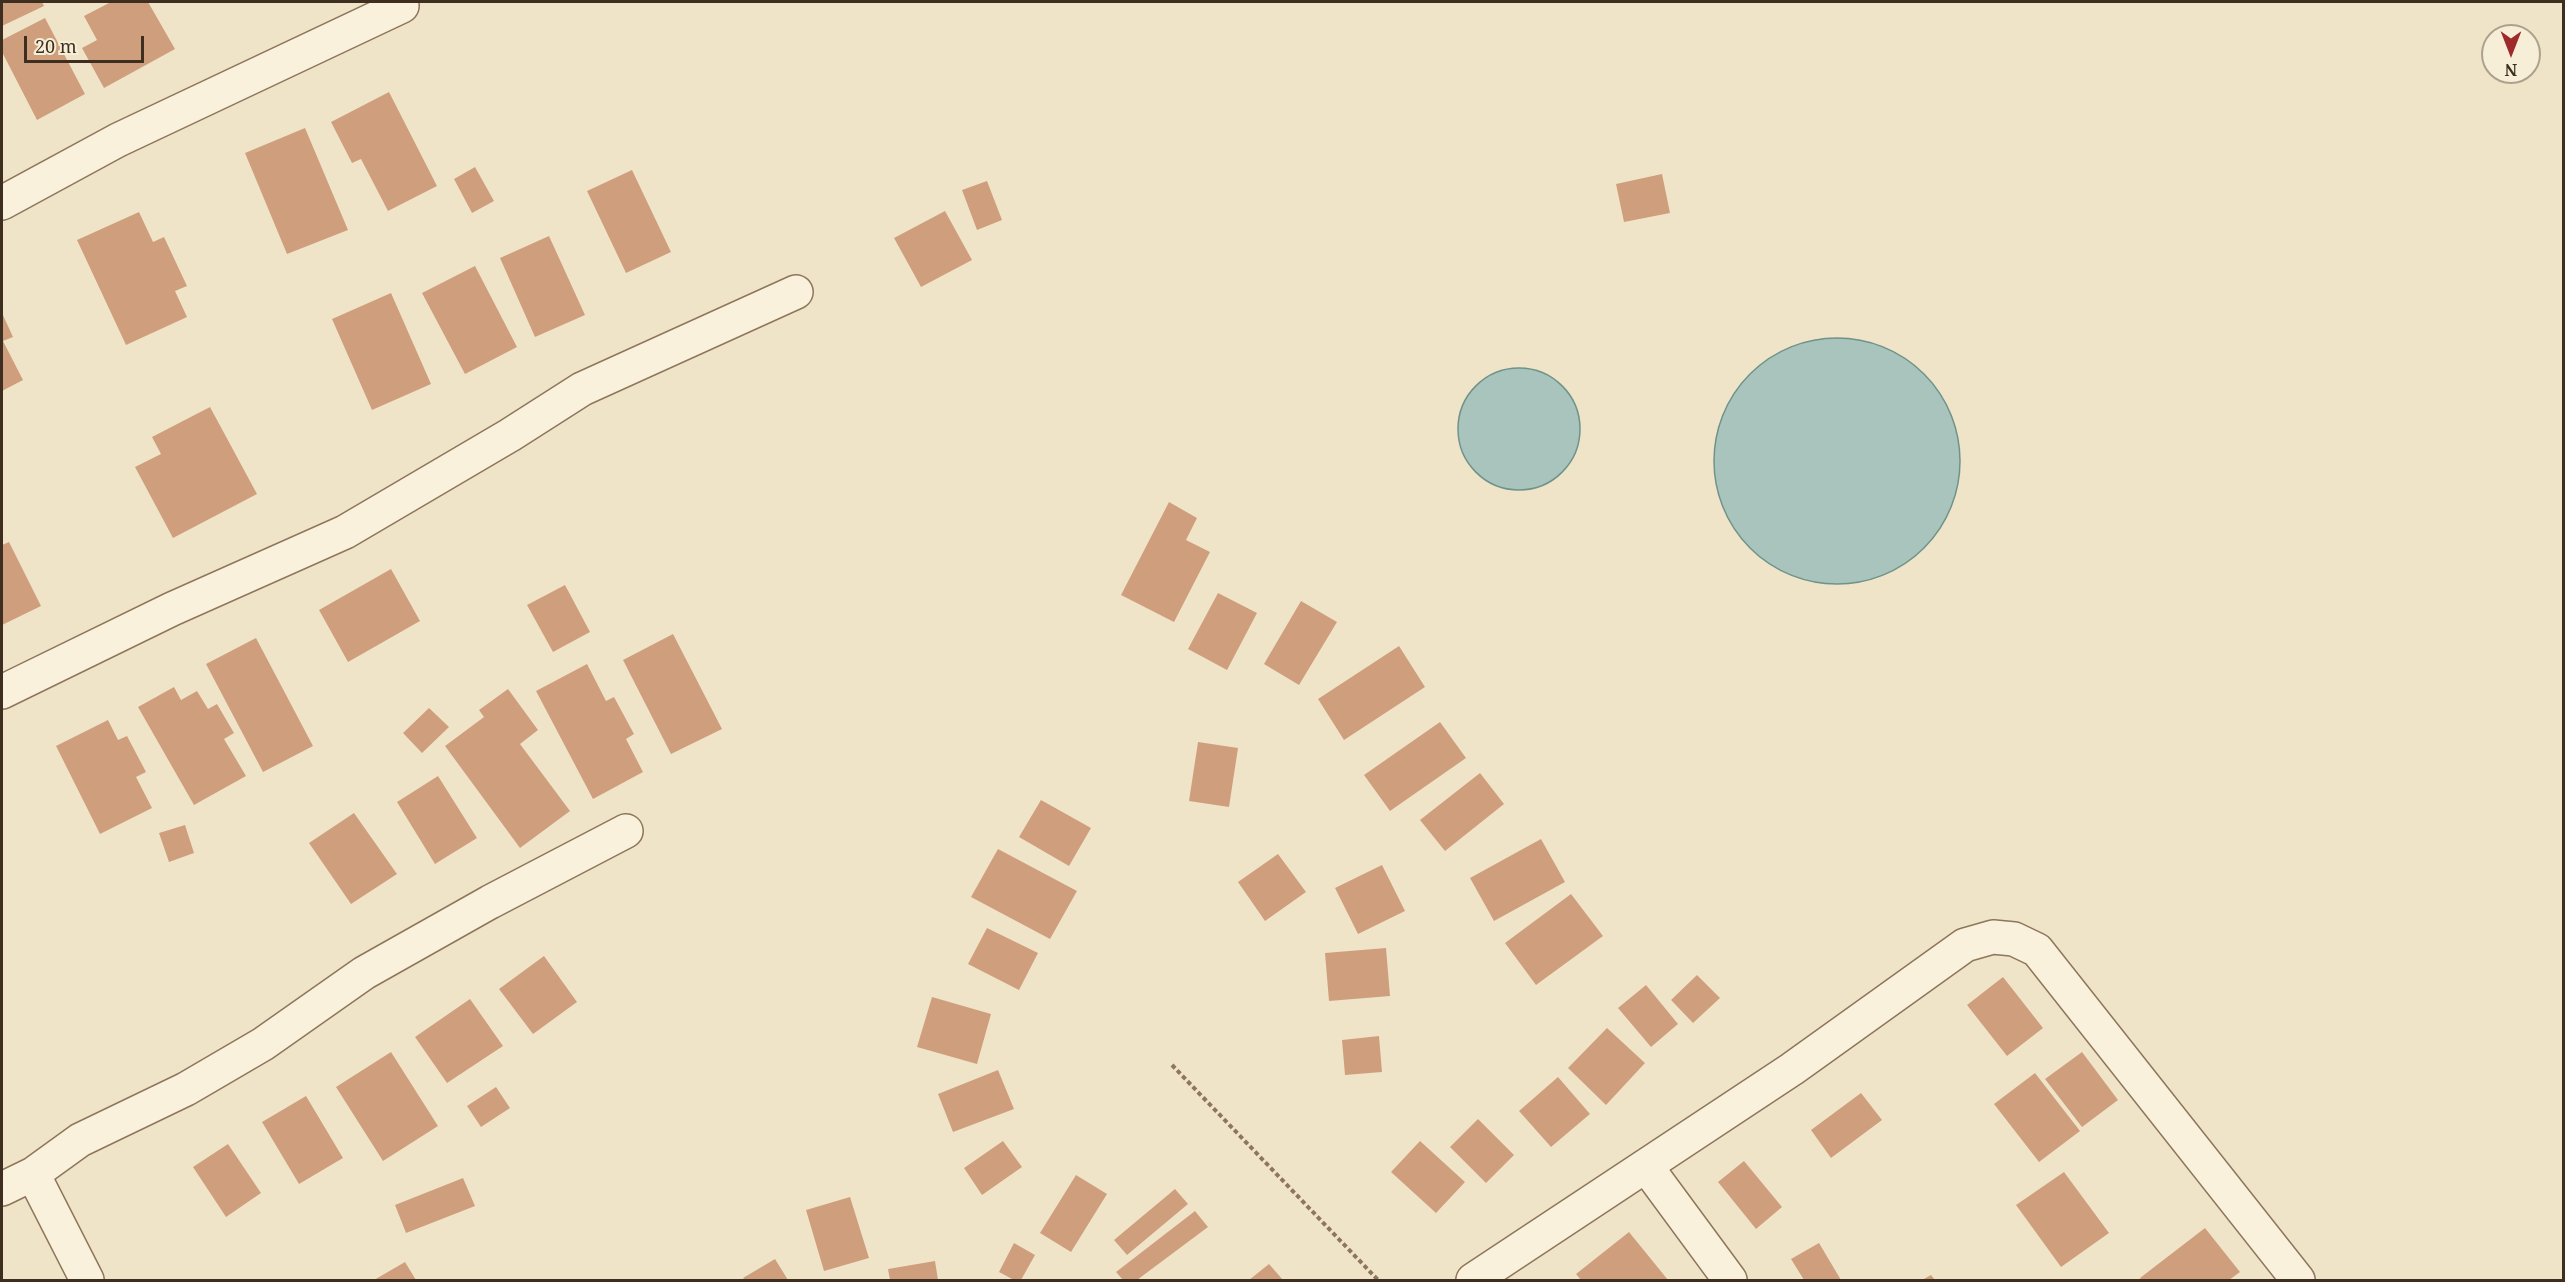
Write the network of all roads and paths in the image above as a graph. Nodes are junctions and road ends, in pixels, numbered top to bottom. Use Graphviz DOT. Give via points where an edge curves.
graph roads {
  1 [pos="402,6"];
  2 [pos="2,203"];
  3 [pos="796,292"];
  4 [pos="2,692"];
  5 [pos="626,831"];
  6 [pos="1172,1065"];
  7 [pos="1646,1166"];
  8 [pos="33,1174"];
  9 [pos="2,1189"];
  10 [pos="87,1281"];
  11 [pos="1378,1281"];
  12 [pos="1473,1281"];
  13 [pos="1730,1281"];
  14 [pos="2298,1281"];
  1 -- 2 [label="street" via="118,140"];
  3 -- 4 [label="street" via="582,389 345,532 172,609"];
  5 -- 8 [label="street" via="364,973 263,1044 186,1089 80,1140"];
  6 -- 11 [label="path"];
  7 -- 12 [label="street"];
  7 -- 13 [label="street"];
  7 -- 14 [label="street" via="1792,1070 1965,945 1993,937 2014,939 2037,950"];
  8 -- 9 [label="street"];
  8 -- 10 [label="street"];
}
